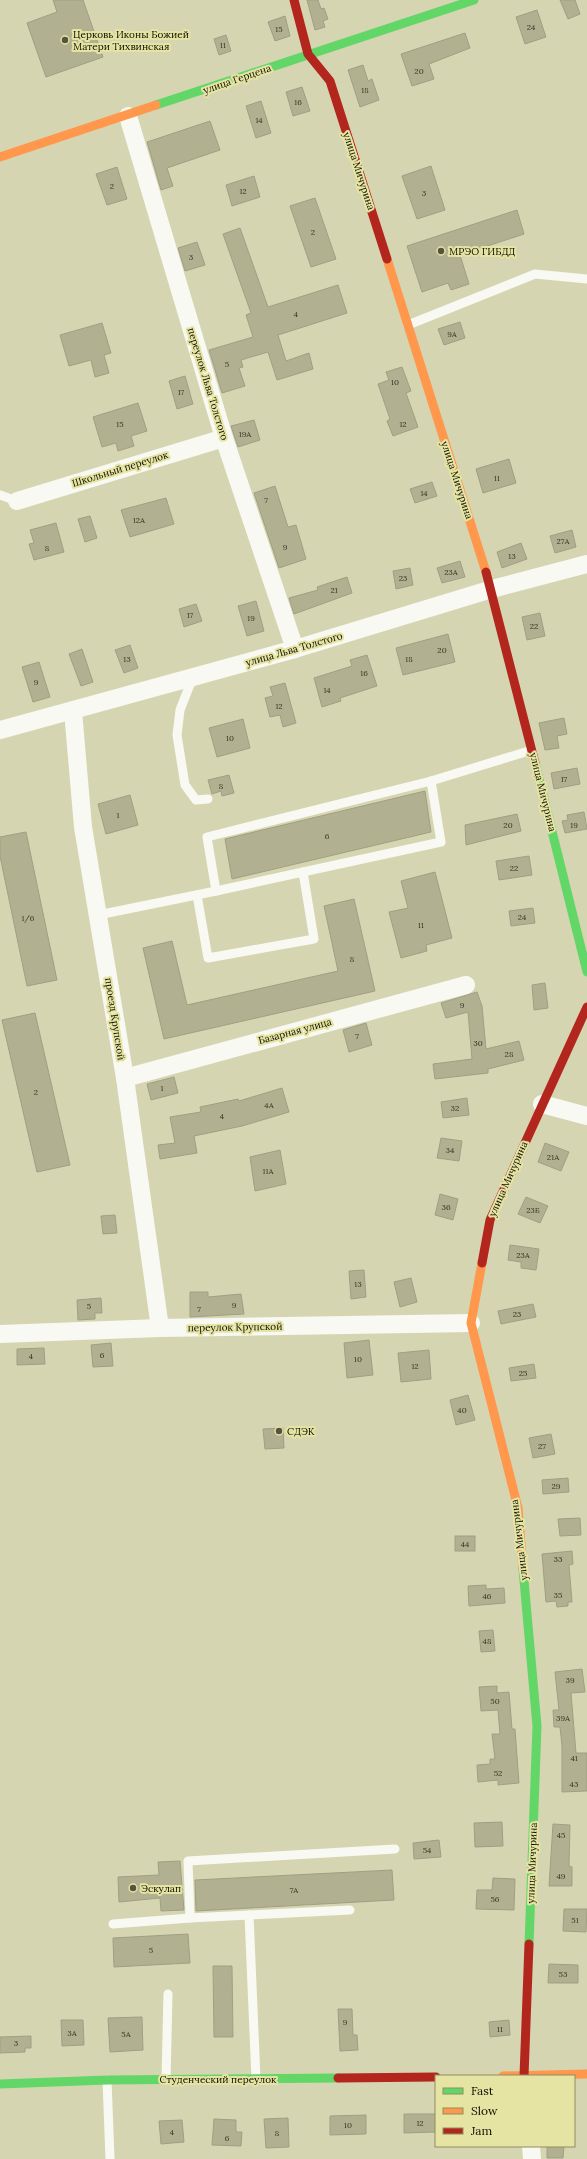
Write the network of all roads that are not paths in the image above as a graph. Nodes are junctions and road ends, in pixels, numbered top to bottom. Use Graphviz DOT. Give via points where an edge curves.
graph roads {
  1 [pos="294,0"];
  2 [pos="474,0"];
  3 [pos="308,54"];
  4 [pos="128,116"];
  5 [pos="0,157"];
  6 [pos="587,279"];
  7 [pos="408,325"];
  8 [pos="224,438"];
  9 [pos="0,495"];
  10 [pos="17,501"];
  11 [pos="587,564"];
  12 [pos="492,589"];
  13 [pos="294,650"];
  14 [pos="193,678"];
  15 [pos="72,710"];
  16 [pos="0,730"];
  17 [pos="532,750"];
  18 [pos="431,781"];
  19 [pos="208,799"];
  20 [pos="303,872"];
  21 [pos="216,891"];
  22 [pos="196,895"];
  23 [pos="98,915"];
  24 [pos="587,972"];
  25 [pos="466,985"];
  26 [pos="587,1007"];
  27 [pos="124,1078"];
  28 [pos="542,1104"];
  29 [pos="587,1116"];
  30 [pos="471,1323"];
  31 [pos="160,1328"];
  32 [pos="0,1334"];
  33 [pos="395,1849"];
  34 [pos="350,1910"];
  35 [pos="249,1915"];
  36 [pos="190,1918"];
  37 [pos="113,1924"];
  38 [pos="168,1994"];
  39 [pos="587,2074"];
  40 [pos="524,2075"];
  41 [pos="556,2075"];
  42 [pos="435,2077"];
  43 [pos="256,2079"];
  44 [pos="107,2080"];
  45 [pos="166,2080"];
  46 [pos="0,2084"];
  47 [pos="531,2147"];
  48 [pos="110,2159"];
  49 [pos="532,2159"];
  1 -- 3 [label="street, улица Мичурина"];
  2 -- 3 [label="street, улица Герцена"];
  3 -- 4 [label="street, улица Герцена"];
  3 -- 7 [label="street, улица Мичурина" via="330,81"];
  4 -- 5 [label="street, улица Герцена"];
  4 -- 8 [label="street, переулок Льва Толстого"];
  6 -- 7 [label="lane" via="535,274"];
  7 -- 12 [label="street, улица Мичурина"];
  8 -- 10 [label="street, Школьный переулок"];
  8 -- 13 [label="street, переулок Льва Толстого"];
  9 -- 10 [label="lane"];
  11 -- 12 [label="street, улица Льва Толстого"];
  12 -- 13 [label="street, улица Льва Толстого"];
  12 -- 17 [label="street, улица Мичурина"];
  13 -- 14 [label="street, улица Льва Толстого"];
  14 -- 15 [label="street, улица Льва Толстого"];
  14 -- 19 [label="lane" via="180,710 178,735 185,785 196,800"];
  15 -- 16 [label="street, улица Льва Толстого"];
  15 -- 23 [label="street, проезд Крупской" via="83,827"];
  17 -- 18 [label="lane"];
  17 -- 24 [label="street, улица Мичурина"];
  18 -- 20 [label="lane" via="441,842"];
  18 -- 21 [label="lane" via="207,837"];
  20 -- 21 [label="lane"];
  20 -- 22 [label="lane" via="314,939 208,958"];
  21 -- 22 [label="lane"];
  22 -- 23 [label="lane"];
  23 -- 27 [label="street, проезд Крупской"];
  25 -- 27 [label="street, Базарная улица"];
  26 -- 28 [label="street, улица Мичурина"];
  27 -- 31 [label="street, проезд Крупской"];
  28 -- 29 [label="street"];
  28 -- 30 [label="street, улица Мичурина" via="490,1220"];
  30 -- 31 [label="street, переулок Крупской"];
  30 -- 40 [label="street, улица Мичурина" via="518,1508 537,1726"];
  31 -- 32 [label="street, переулок Крупской"];
  33 -- 36 [label="lane" via="188,1861"];
  34 -- 35 [label="lane"];
  35 -- 36 [label="lane"];
  35 -- 43 [label="lane"];
  36 -- 37 [label="lane"];
  38 -- 45 [label="lane"];
  39 -- 41 [label="street"];
  42 -- 43 [label="street, Студенческий переулок"];
  43 -- 45 [label="street, Студенческий переулок"];
  44 -- 45 [label="street, Студенческий переулок"];
  44 -- 46 [label="street, Студенческий переулок"];
  44 -- 48 [label="lane"];
  47 -- 49 [label="street"];
}
